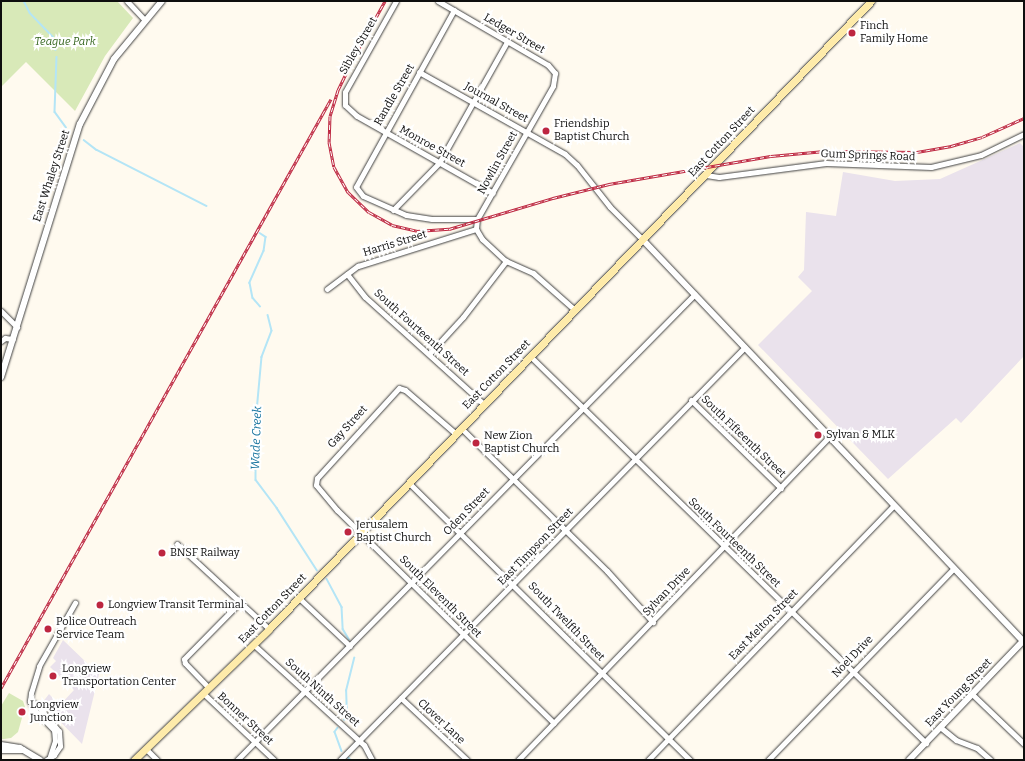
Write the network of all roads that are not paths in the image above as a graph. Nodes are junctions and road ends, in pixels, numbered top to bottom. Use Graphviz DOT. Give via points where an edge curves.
graph roads {
  1 [pos="127,1"];
  2 [pos="162,1"];
  3 [pos="396,1"];
  4 [pos="438,1"];
  5 [pos="871,1"];
  6 [pos="454,10"];
  7 [pos="144,19"];
  8 [pos="507,42"];
  9 [pos="419,72"];
  10 [pos="555,74"];
  11 [pos="473,102"];
  12 [pos="344,103"];
  13 [pos="385,132"];
  14 [pos="527,132"];
  15 [pos="1024,134"];
  16 [pos="439,163"];
  17 [pos="706,175"];
  18 [pos="493,193"];
  19 [pos="393,210"];
  20 [pos="477,219"];
  21 [pos="476,229"];
  22 [pos="643,240"];
  23 [pos="506,261"];
  24 [pos="347,274"];
  25 [pos="327,290"];
  26 [pos="695,294"];
  27 [pos="575,310"];
  28 [pos="1,311"];
  29 [pos="16,327"];
  30 [pos="13,339"];
  31 [pos="1,341"];
  32 [pos="745,347"];
  33 [pos="430,353"];
  34 [pos="530,356"];
  35 [pos="1,377"];
  36 [pos="691,400"];
  37 [pos="484,404"];
  38 [pos="582,409"];
  39 [pos="459,431"];
  40 [pos="829,437"];
  41 [pos="634,459"];
  42 [pos="512,480"];
  43 [pos="409,482"];
  44 [pos="315,483"];
  45 [pos="781,488"];
  46 [pos="894,505"];
  47 [pos="566,530"];
  48 [pos="461,532"];
  49 [pos="362,533"];
  50 [pos="177,544"];
  51 [pos="724,548"];
  52 [pos="954,568"];
  53 [pos="411,583"];
  54 [pos="514,584"];
  55 [pos="299,598"];
  56 [pos="240,602"];
  57 [pos="75,603"];
  58 [pos="792,612"];
  59 [pos="653,622"];
  60 [pos="269,629"];
  61 [pos="464,635"];
  62 [pos="1024,641"];
  63 [pos="254,644"];
  64 [pos="350,646"];
  65 [pos="852,672"];
  66 [pos="602,674"];
  67 [pos="209,688"];
  68 [pos="306,692"];
  69 [pos="203,693"];
  70 [pos="972,694"];
  71 [pos="401,698"];
  72 [pos="554,723"];
  73 [pos="940,727"];
  74 [pos="668,738"];
  75 [pos="359,741"];
  76 [pos="255,742"];
  77 [pos="926,743"];
  78 [pos="1024,744"];
  79 [pos="1,745"];
  80 [pos="146,749"];
  81 [pos="1,750"];
  82 [pos="23,750"];
  83 [pos="48,758"];
  84 [pos="40,760"];
  85 [pos="134,760"];
  86 [pos="157,760"];
  87 [pos="237,760"];
  88 [pos="274,760"];
  89 [pos="340,760"];
  90 [pos="372,760"];
  91 [pos="467,760"];
  92 [pos="518,760"];
  93 [pos="648,760"];
  94 [pos="690,760"];
  95 [pos="768,760"];
  96 [pos="910,760"];
  97 [pos="991,760"];
  1 -- 7 [label="street"];
  2 -- 7 [label="street, East Whaley Street"];
  3 -- 12 [label="street, Sibley Street" via="346,89"];
  4 -- 6 [label="street, Ledger Street"];
  5 -- 17 [label="main road, East Cotton Street"];
  6 -- 8 [label="street, Ledger Street"];
  6 -- 9 [label="street, Randle Street"];
  7 -- 29 [label="street, East Whaley Street" via="111,64 80,124"];
  8 -- 10 [label="street, Ledger Street" via="550,66"];
  8 -- 11 [label="street"];
  9 -- 11 [label="street, Journal Street"];
  9 -- 13 [label="street, Randle Street"];
  10 -- 14 [label="street, Nowlin Street" via="553,86"];
  11 -- 14 [label="street, Journal Street"];
  11 -- 16 [label="street"];
  12 -- 13 [label="street, Monroe Street" via="352,113"];
  13 -- 16 [label="street, Monroe Street"];
  13 -- 19 [label="street, Randle Street" via="357,183 357,191"];
  14 -- 18 [label="street, Nowlin Street"];
  14 -- 22 [label="street, Journal Street" via="570,158 610,207"];
  15 -- 17 [label="street, Gum Springs Road" via="981,155 931,167 826,163 719,177"];
  16 -- 18 [label="street, Monroe Street"];
  16 -- 19 [label="street"];
  17 -- 22 [label="main road, East Cotton Street"];
  18 -- 20 [label="street, Nowlin Street"];
  19 -- 20 [label="street" via="432,219"];
  20 -- 21 [label="street"];
  21 -- 23 [label="street" via="482,239"];
  21 -- 24 [label="street, Harris Street" via="358,266"];
  22 -- 26 [label="street"];
  22 -- 27 [label="main road, East Cotton Street"];
  23 -- 27 [label="street" via="533,273"];
  23 -- 33 [label="street" via="463,317"];
  24 -- 25 [label="street, Harris Street"];
  24 -- 33 [label="street, South Fourteenth Street" via="365,297"];
  26 -- 32 [label="street"];
  26 -- 38 [label="street, Oden Street"];
  27 -- 34 [label="main road, East Cotton Street"];
  28 -- 29 [label="street"];
  29 -- 30 [label="street, East Whaley Street"];
  30 -- 31 [label="street" via="5,338"];
  30 -- 35 [label="street, East Whaley Street"];
  32 -- 36 [label="street, East Timpson Street"];
  32 -- 40 [label="street"];
  33 -- 37 [label="street, South Fourteenth Street"];
  34 -- 37 [label="main road, East Cotton Street"];
  34 -- 38 [label="street, South Fourteenth Street"];
  36 -- 41 [label="street, East Timpson Street"];
  36 -- 45 [label="street, South Fifteenth Street"];
  37 -- 39 [label="main road, East Cotton Street"];
  38 -- 41 [label="street, South Fourteenth Street"];
  38 -- 42 [label="street, Oden Street"];
  39 -- 42 [label="street"];
  39 -- 43 [label="main road, East Cotton Street"];
  39 -- 44 [label="street, Gay Street" via="400,387 360,428"];
  40 -- 45 [label="street, Sylvan Drive"];
  40 -- 46 [label="street"];
  41 -- 47 [label="street, East Timpson Street"];
  41 -- 51 [label="street, South Fourteenth Street"];
  42 -- 47 [label="street"];
  42 -- 48 [label="street, Oden Street"];
  43 -- 48 [label="street, South Twelfth Street"];
  43 -- 49 [label="main road, East Cotton Street"];
  44 -- 49 [label="street, South Eleventh Street" via="334,507"];
  45 -- 51 [label="street, Sylvan Drive"];
  46 -- 52 [label="street"];
  46 -- 58 [label="street, East Melton Street"];
  47 -- 54 [label="street, East Timpson Street"];
  47 -- 59 [label="street"];
  48 -- 53 [label="street, Oden Street"];
  48 -- 54 [label="street, South Twelfth Street"];
  49 -- 53 [label="street, South Eleventh Street"];
  49 -- 55 [label="main road, East Cotton Street"];
  50 -- 56 [label="street"];
  51 -- 58 [label="street, South Fourteenth Street"];
  51 -- 59 [label="street, Sylvan Drive"];
  52 -- 62 [label="street"];
  52 -- 65 [label="street, Noel Drive"];
  53 -- 61 [label="street, South Eleventh Street"];
  53 -- 64 [label="street, Oden Street"];
  54 -- 61 [label="street, East Timpson Street"];
  54 -- 66 [label="street, South Twelfth Street"];
  55 -- 60 [label="main road, East Cotton Street"];
  55 -- 64 [label="street"];
  56 -- 60 [label="street"];
  56 -- 67 [label="street" via="184,659 185,664"];
  57 -- 83 [label="street" via="40,666 30,701 37,705 59,732 60,746 54,755"];
  58 -- 65 [label="street, South Fourteenth Street"];
  58 -- 74 [label="street, East Melton Street"];
  59 -- 66 [label="street, Sylvan Drive"];
  60 -- 63 [label="main road, East Cotton Street"];
  61 -- 71 [label="street, East Timpson Street"];
  61 -- 72 [label="street, South Eleventh Street"];
  62 -- 70 [label="street, East Young Street"];
  63 -- 67 [label="main road, East Cotton Street"];
  63 -- 68 [label="street, South Ninth Street"];
  64 -- 68 [label="street, Oden Street"];
  65 -- 77 [label="street, South Fourteenth Street"];
  65 -- 95 [label="street, Noel Drive"];
  66 -- 72 [label="street, Sylvan Drive"];
  66 -- 74 [label="street, South Twelfth Street"];
  67 -- 69 [label="main road, East Cotton Street"];
  68 -- 75 [label="street, South Ninth Street"];
  68 -- 76 [label="street, Oden Street"];
  69 -- 76 [label="street, Bonner Street"];
  69 -- 80 [label="main road, East Cotton Street"];
  70 -- 73 [label="street, East Young Street"];
  70 -- 78 [label="street"];
  71 -- 75 [label="street, East Timpson Street"];
  71 -- 91 [label="street, Clover Lane"];
  72 -- 92 [label="street, Sylvan Drive"];
  73 -- 77 [label="street, East Young Street"];
  73 -- 97 [label="street" via="956,740 976,748"];
  74 -- 93 [label="street, East Melton Street"];
  74 -- 94 [label="street, South Twelfth Street"];
  75 -- 89 [label="street, East Timpson Street"];
  75 -- 90 [label="street, South Ninth Street"];
  76 -- 87 [label="street, Oden Street"];
  76 -- 88 [label="street, Bonner Street"];
  77 -- 96 [label="street, East Young Street"];
  79 -- 82 [label="street"];
  80 -- 85 [label="main road, East Cotton Street"];
  80 -- 86 [label="street"];
  81 -- 82 [label="street"];
  82 -- 84 [label="street"];
}
